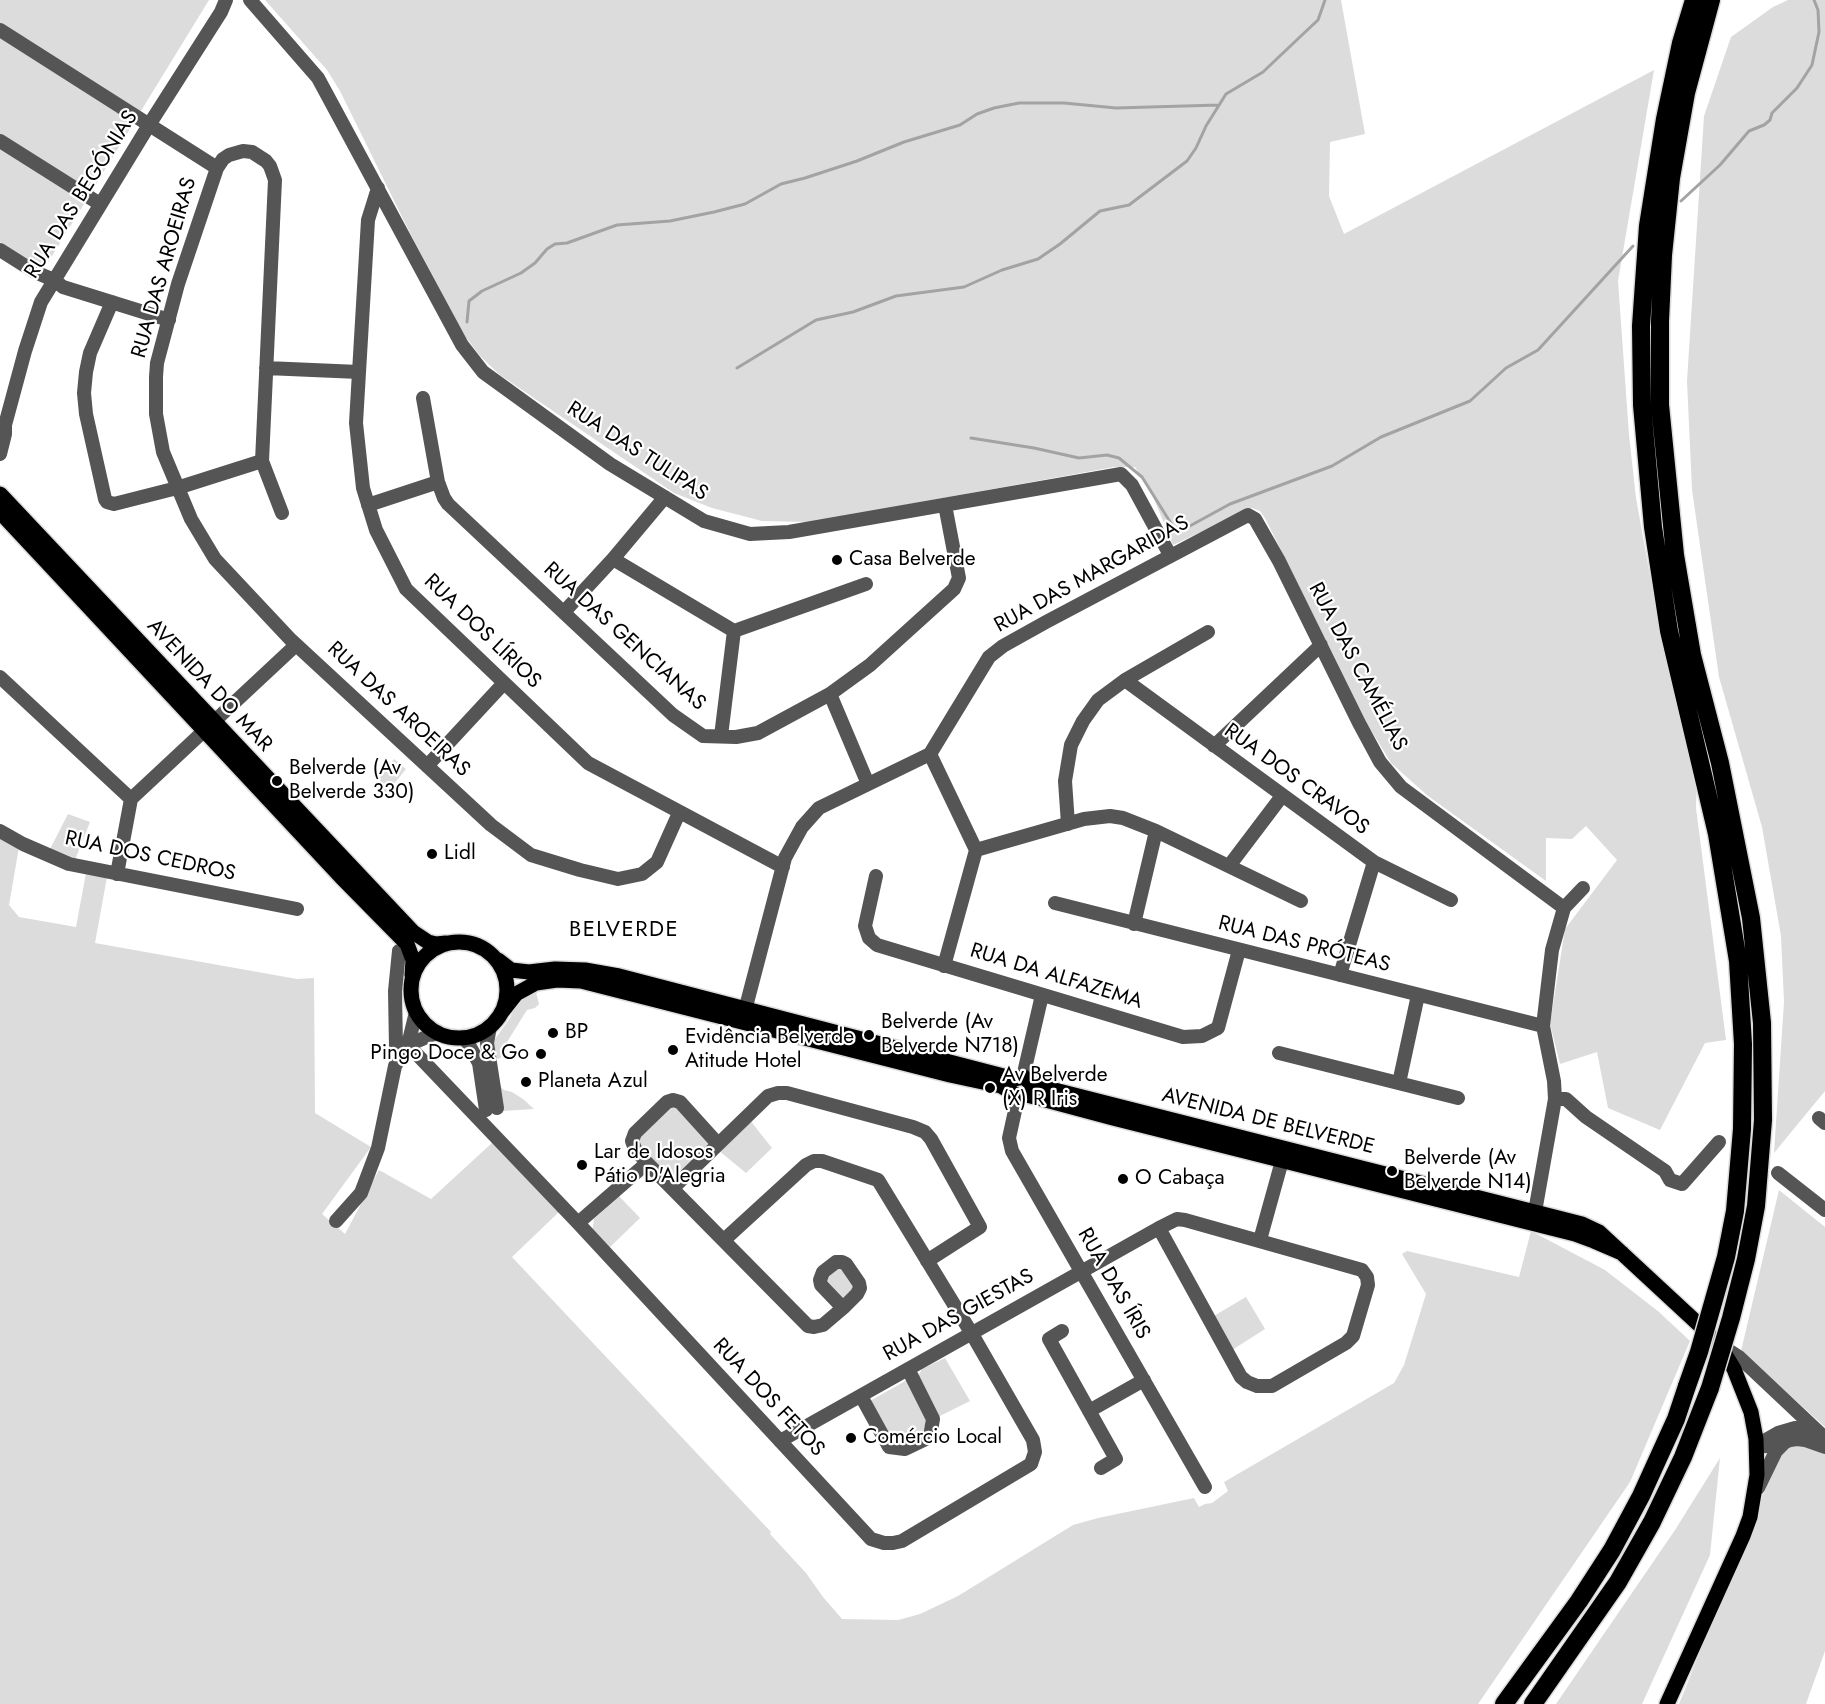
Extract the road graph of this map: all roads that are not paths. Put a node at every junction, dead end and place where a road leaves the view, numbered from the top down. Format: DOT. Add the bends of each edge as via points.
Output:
graph roads {
  1 [pos="226,0"];
  2 [pos="250,0"];
  3 [pos="1694,0"];
  4 [pos="1711,0"];
  5 [pos="0,30"];
  6 [pos="149,125"];
  7 [pos="0,141"];
  8 [pos="216,168"];
  9 [pos="378,189"];
  10 [pos="100,204"];
  11 [pos="0,250"];
  12 [pos="54,280"];
  13 [pos="112,302"];
  14 [pos="169,320"];
  15 [pos="266,368"];
  16 [pos="359,372"];
  17 [pos="423,398"];
  18 [pos="3,428"];
  19 [pos="0,454"];
  20 [pos="262,461"];
  21 [pos="438,482"];
  22 [pos="177,488"];
  23 [pos="0,494"];
  24 [pos="665,497"];
  25 [pos="368,505"];
  26 [pos="945,505"];
  27 [pos="0,512"];
  28 [pos="282,513"];
  29 [pos="1248,515"];
  30 [pos="1170,555"];
  31 [pos="614,559"];
  32 [pos="866,584"];
  33 [pos="564,612"];
  34 [pos="734,631"];
  35 [pos="1208,632"];
  36 [pos="296,645"];
  37 [pos="1321,645"];
  38 [pos="0,677"];
  39 [pos="1125,680"];
  40 [pos="504,683"];
  41 [pos="830,694"];
  42 [pos="210,727"];
  43 [pos="721,736"];
  44 [pos="1214,746"];
  45 [pos="930,754"];
  46 [pos="427,765"];
  47 [pos="868,784"];
  48 [pos="1282,796"];
  49 [pos="131,799"];
  50 [pos="679,813"];
  51 [pos="1068,824"];
  52 [pos="0,831"];
  53 [pos="1156,831"];
  54 [pos="976,850"];
  55 [pos="1374,862"];
  56 [pos="1229,866"];
  57 [pos="783,867"];
  58 [pos="117,874"];
  59 [pos="876,876"];
  60 [pos="1583,888"];
  61 [pos="1451,900"];
  62 [pos="1301,901"];
  63 [pos="1055,903"];
  64 [pos="297,909"];
  65 [pos="1564,909"];
  66 [pos="1134,924"];
  67 [pos="446,943"];
  68 [pos="1239,950"];
  69 [pos="399,951"];
  70 [pos="498,960"];
  71 [pos="944,966"];
  72 [pos="412,975"];
  73 [pos="1340,975"];
  74 [pos="1042,995"];
  75 [pos="1418,995"];
  76 [pos="416,1012"];
  77 [pos="501,1013"];
  78 [pos="744,1015"];
  79 [pos="1543,1026"];
  80 [pos="490,1027"];
  81 [pos="436,1033"];
  82 [pos="465,1038"];
  83 [pos="408,1045"];
  84 [pos="1279,1053"];
  85 [pos="400,1057"];
  86 [pos="1399,1083"];
  87 [pos="1021,1087"];
  88 [pos="1458,1098"];
  89 [pos="1555,1098"];
  90 [pos="1719,1142"];
  91 [pos="718,1144"];
  92 [pos="1284,1154"];
  93 [pos="647,1163"];
  94 [pos="1778,1173"];
  95 [pos="673,1188"];
  96 [pos="1825,1210"];
  97 [pos="1534,1218"];
  98 [pos="336,1221"];
  99 [pos="578,1224"];
  100 [pos="1159,1228"];
  101 [pos="724,1240"];
  102 [pos="1260,1240"];
  103 [pos="927,1261"];
  104 [pos="1081,1272"];
  105 [pos="843,1308"];
  106 [pos="1062,1331"];
  107 [pos="972,1334"];
  108 [pos="1719,1344"];
  109 [pos="908,1369"];
  110 [pos="1144,1380"];
  111 [pos="861,1396"];
  112 [pos="1089,1411"];
  113 [pos="1824,1440"];
  114 [pos="780,1441"];
  115 [pos="1784,1443"];
  116 [pos="1756,1445"];
  117 [pos="1101,1468"];
  118 [pos="1205,1487"];
  119 [pos="1754,1495"];
  120 [pos="1504,1704"];
  121 [pos="1533,1704"];
  122 [pos="1667,1704"];
  1 -- 6 [label="street, RUA DAS BEGÓNIAS"];
  2 -- 9 [label="street, RUA DAS TULIPAS" via="318,78"];
  3 -- 120 [label="highway, bridge" via="1665,119 1648,226 1641,326 1642,405 1653,527 1669,630 1717,834 1738,961 1743,1044 1742,1129 1735,1211 1726,1257 1688,1386 1641,1496 1579,1601"];
  4 -- 121 [label="highway, bridge" via="1686,93 1671,178 1660,310 1660,405 1675,555 1692,655 1720,764 1751,918 1762,1023 1763,1120 1756,1206 1731,1318 1683,1457 1618,1582"];
  5 -- 6 [label="street"];
  6 -- 8 [label="street"];
  6 -- 10 [label="street, RUA DAS BEGÓNIAS"];
  7 -- 10 [label="street"];
  8 -- 14 [label="street, RUA DAS AROEIRAS"];
  8 -- 15 [label="street, RUA DAS AROEIRAS" via="230,155 252,152 266,161 275,180"];
  9 -- 16 [label="street, RUA DOS LÍRIOS" via="368,220"];
  9 -- 24 [label="street, RUA DAS TULIPAS" via="462,345 483,372 610,464"];
  10 -- 12 [label="street, RUA DAS BEGÓNIAS"];
  11 -- 12 [label="street"];
  12 -- 13 [label="street" via="63,287"];
  12 -- 18 [label="street, RUA DAS BEGÓNIAS" via="41,302"];
  13 -- 14 [label="street"];
  13 -- 22 [label="street" via="90,353 84,393 105,499 114,504"];
  14 -- 22 [label="street, RUA DAS AROEIRAS" via="157,363 156,414 163,452"];
  15 -- 16 [label="street"];
  15 -- 20 [label="street, RUA DAS AROEIRAS"];
  16 -- 25 [label="street, RUA DOS LÍRIOS" via="356,423"];
  17 -- 21 [label="street, RUA DAS GENCIANAS"];
  18 -- 19 [label="street, RUA DAS BEGÓNIAS" via="6,434"];
  20 -- 22 [label="street"];
  20 -- 28 [label="street, RUA DAS AROEIRAS"];
  21 -- 25 [label="street"];
  21 -- 33 [label="street, RUA DAS GENCIANAS" via="448,504"];
  22 -- 36 [label="street, RUA DAS AROEIRAS" via="215,559"];
  23 -- 42 [label="main road, AVENIDA DO MAR"];
  24 -- 26 [label="street, RUA DAS TULIPAS" via="704,521 750,534 789,532"];
  24 -- 31 [label="street"];
  25 -- 40 [label="street, RUA DOS LÍRIOS" via="406,590"];
  26 -- 30 [label="street, RUA DAS TULIPAS" via="1121,474 1132,485"];
  26 -- 41 [label="street, RUA DAS GENCIANAS" via="959,578 954,590 870,665"];
  27 -- 42 [label="main road, AVENIDA DO MAR"];
  29 -- 30 [label="street, RUA DAS MARGARIDAS"];
  29 -- 37 [label="street, RUA DAS CAMÉLIAS" via="1255,519 1279,561"];
  30 -- 45 [label="street, RUA DAS MARGARIDAS" via="989,657"];
  31 -- 33 [label="street"];
  31 -- 34 [label="street"];
  32 -- 34 [label="street"];
  33 -- 43 [label="street, RUA DAS GENCIANAS" via="673,715 703,735"];
  34 -- 43 [label="street"];
  35 -- 39 [label="street"];
  36 -- 42 [label="street"];
  36 -- 46 [label="street, RUA DAS AROEIRAS"];
  37 -- 44 [label="street"];
  37 -- 65 [label="street, RUA DAS CAMÉLIAS" via="1380,762 1401,787"];
  38 -- 49 [label="street"];
  39 -- 44 [label="street, RUA DOS CRAVOS"];
  39 -- 51 [label="street" via="1098,700 1071,745 1065,780"];
  40 -- 46 [label="street"];
  40 -- 50 [label="street, RUA DOS LÍRIOS" via="588,763"];
  41 -- 43 [label="street, RUA DAS GENCIANAS" via="758,733"];
  41 -- 47 [label="street"];
  42 -- 49 [label="street"];
  42 -- 67 [label="main road, AVENIDA DO MAR" via="413,932 428,942"];
  42 -- 72 [label="main road, AVENIDA DO MAR" via="341,877 407,944 413,960"];
  44 -- 48 [label="street, RUA DOS CRAVOS"];
  45 -- 47 [label="street"];
  45 -- 54 [label="street"];
  46 -- 50 [label="street, RUA DAS AROEIRAS" via="531,855 618,879 642,874 657,862"];
  47 -- 57 [label="street" via="819,808 802,827"];
  48 -- 55 [label="street, RUA DOS CRAVOS"];
  48 -- 56 [label="street"];
  49 -- 58 [label="street"];
  50 -- 57 [label="street, RUA DOS LÍRIOS"];
  51 -- 53 [label="street" via="1110,816"];
  51 -- 54 [label="street"];
  52 -- 58 [label="street, RUA DOS CEDROS" via="69,864"];
  53 -- 56 [label="street"];
  53 -- 66 [label="street"];
  54 -- 71 [label="street"];
  55 -- 61 [label="street, RUA DOS CRAVOS"];
  55 -- 73 [label="street"];
  56 -- 62 [label="street"];
  57 -- 78 [label="street"];
  58 -- 64 [label="street, RUA DOS CEDROS"];
  59 -- 71 [label="street, RUA DA ALFAZEMA" via="865,920 869,938 877,945"];
  60 -- 65 [label="street"];
  63 -- 66 [label="street, RUA DAS PRÓTEAS"];
  65 -- 79 [label="street" via="1552,950"];
  66 -- 68 [label="street, RUA DAS PRÓTEAS"];
  67 -- 70 [label="main road" via="465,941"];
  67 -- 72 [label="main road" via="425,955"];
  68 -- 73 [label="street, RUA DAS PRÓTEAS"];
  68 -- 74 [label="street, RUA DA ALFAZEMA" via="1218,1028 1202,1036 1183,1037"];
  69 -- 85 [label="street" via="396,1048"];
  70 -- 77 [label="main road" via="507,986"];
  70 -- 78 [label="main road, AVENIDA DE BELVERDE" via="511,970 575,970 619,976"];
  71 -- 74 [label="street, RUA DA ALFAZEMA"];
  72 -- 76 [label="main road" via="411,1000"];
  73 -- 75 [label="street, RUA DAS PRÓTEAS"];
  74 -- 87 [label="street, RUA DAS ÍRIS"];
  75 -- 79 [label="street, RUA DAS PRÓTEAS"];
  75 -- 86 [label="street"];
  76 -- 81 [label="main road"];
  76 -- 83 [label="street"];
  77 -- 78 [label="main road, AVENIDA DE BELVERDE" via="516,994 536,983 557,980 581,981"];
  77 -- 80 [label="main road"];
  78 -- 87 [label="main road, AVENIDA DE BELVERDE" via="950,1075"];
  79 -- 89 [label="street"];
  80 -- 82 [label="main road"];
  80 -- 82 [label="street" via="486,1043 492,1109 478,1063"];
  81 -- 82 [label="main road"];
  81 -- 83 [label="street"];
  83 -- 85 [label="street"];
  83 -- 99 [label="street, RUA DOS FETOS"];
  84 -- 86 [label="street"];
  85 -- 98 [label="street" via="378,1149 361,1193"];
  86 -- 88 [label="street"];
  87 -- 92 [label="main road, AVENIDA DE BELVERDE"];
  87 -- 104 [label="street, RUA DAS ÍRIS" via="1010,1127 1010,1144"];
  89 -- 90 [label="street" via="1566,1100 1665,1171 1670,1180 1682,1184"];
  89 -- 97 [label="street"];
  91 -- 93 [label="street" via="680,1102 670,1101 633,1137 633,1146"];
  91 -- 95 [label="street"];
  91 -- 103 [label="street" via="768,1096 778,1093 925,1132 980,1227"];
  92 -- 97 [label="main road, AVENIDA DE BELVERDE" via="1460,1193"];
  92 -- 102 [label="street"];
  93 -- 95 [label="street"];
  93 -- 99 [label="street"];
  94 -- 96 [label="street"];
  95 -- 101 [label="street"];
  97 -- 108 [label="main road, AVENIDA DE BELVERDE" via="1592,1228"];
  99 -- 114 [label="street, RUA DOS FETOS"];
  100 -- 102 [label="street, RUA DAS GIESTAS" via="1174,1220 1185,1220"];
  100 -- 102 [label="street, RUA DAS GIESTAS" via="1241,1377 1254,1385 1269,1387 1351,1339 1368,1281 1359,1268"];
  100 -- 104 [label="street, RUA DAS GIESTAS"];
  101 -- 103 [label="street, RUA DOS FETOS" via="806,1165 822,1161 878,1180"];
  101 -- 105 [label="street" via="808,1326 823,1325"];
  103 -- 107 [label="street, RUA DOS FETOS"];
  104 -- 107 [label="street, RUA DAS GIESTAS"];
  104 -- 110 [label="street, RUA DAS ÍRIS"];
  106 -- 112 [label="street" via="1049,1339"];
  107 -- 109 [label="street, RUA DAS GIESTAS"];
  107 -- 114 [label="street, RUA DOS FETOS" via="1033,1440 1034,1456 1027,1467 902,1541 880,1542 867,1536"];
  108 -- 113 [label="street" via="1739,1357"];
  108 -- 116 [label="main road, AVENIDA DE BELVERDE" via="1742,1386"];
  109 -- 111 [label="street, RUA DAS GIESTAS"];
  109 -- 111 [label="street" via="933,1419 930,1437 904,1449 888,1446"];
  110 -- 112 [label="street"];
  110 -- 118 [label="street, RUA DAS ÍRIS"];
  111 -- 114 [label="street, RUA DAS GIESTAS"];
  112 -- 117 [label="street" via="1116,1459"];
  113 -- 115 [label="street" via="1797,1439"];
  113 -- 116 [label="street" via="1806,1428 1795,1428"];
  115 -- 116 [label="street" via="1773,1447"];
  115 -- 119 [label="street"];
  116 -- 119 [label="main road, AVENIDA DE BELVERDE"];
  119 -- 122 [label="main road, AVENIDA DE BELVERDE" via="1743,1536"];
}
